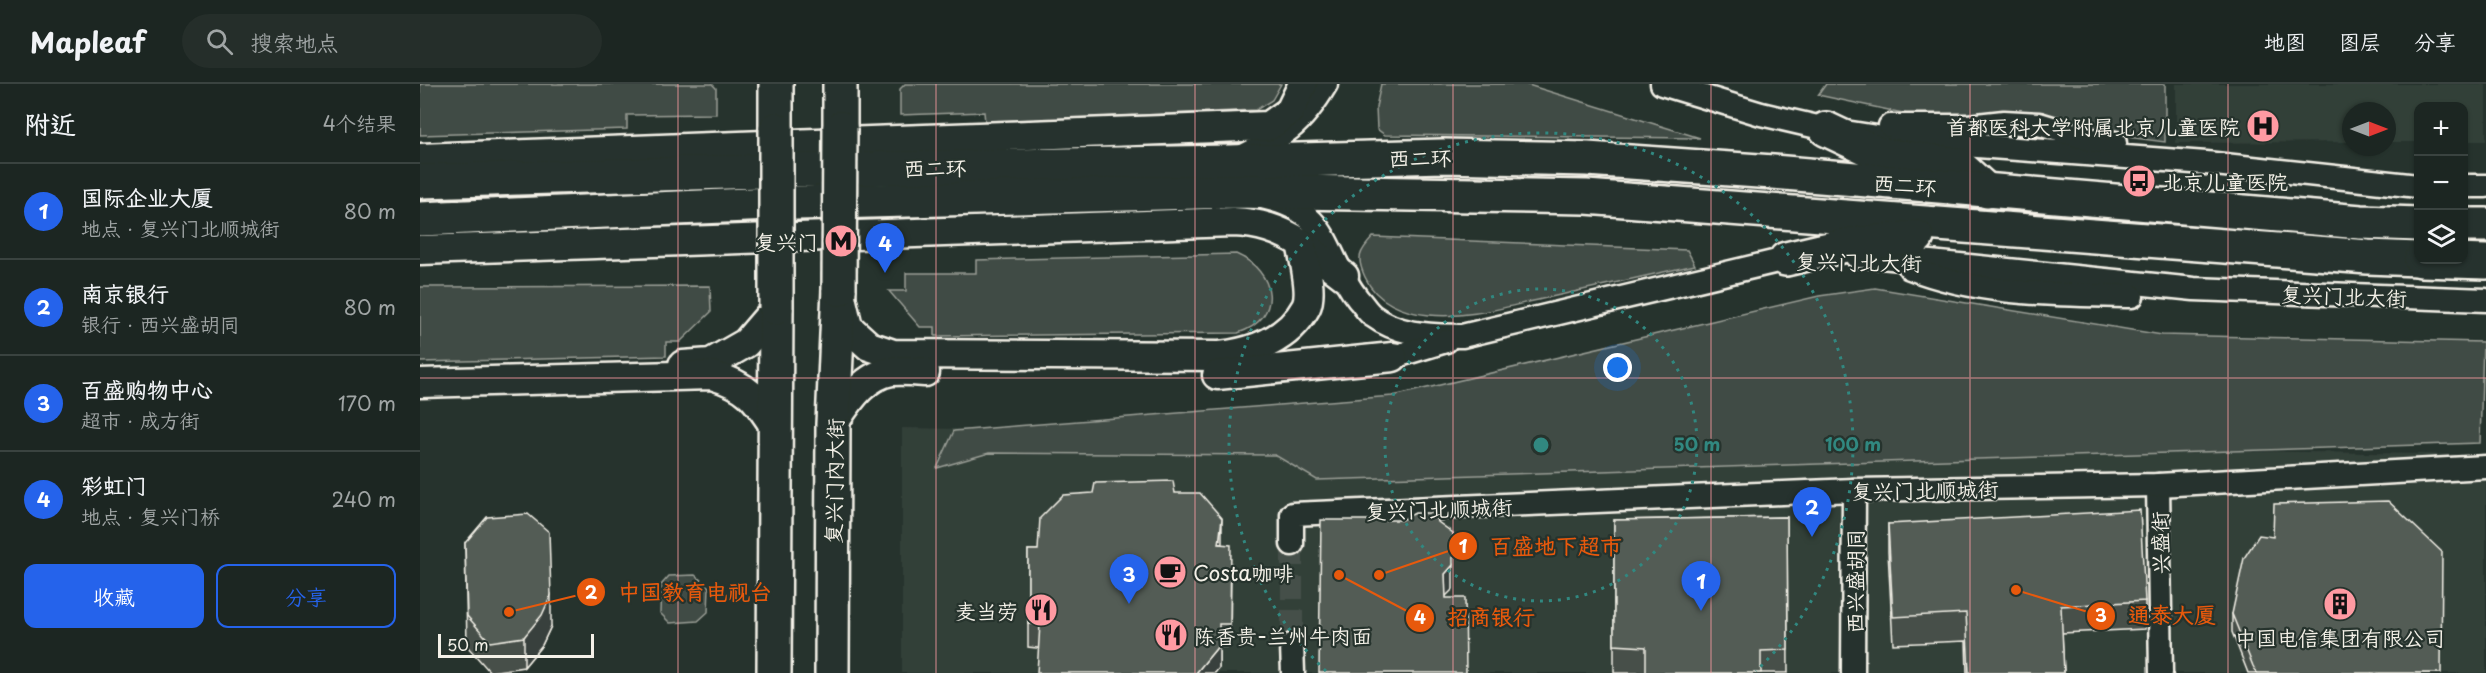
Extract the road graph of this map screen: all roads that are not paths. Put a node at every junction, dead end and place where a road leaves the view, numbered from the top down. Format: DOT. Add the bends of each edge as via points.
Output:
graph roads {
  1 [pos="840,84"];
  2 [pos="1662,84"];
  3 [pos="774,88"];
  4 [pos="1316,88"];
  5 [pos="1826,129"];
  6 [pos="420,158"];
  7 [pos="420,173"];
  8 [pos="1231,177"];
  9 [pos="474,178"];
  10 [pos="420,181"];
  11 [pos="2414,186"];
  12 [pos="2468,186"];
  13 [pos="2486,186"];
  14 [pos="1987,191"];
  15 [pos="420,219"];
  16 [pos="2414,224"];
  17 [pos="2468,225"];
  18 [pos="2486,225"];
  19 [pos="1994,228"];
  20 [pos="1302,243"];
  21 [pos="420,250"];
  22 [pos="1786,259"];
  23 [pos="2414,259"];
  24 [pos="2468,261"];
  25 [pos="2486,262"];
  26 [pos="1344,276"];
  27 [pos="839,289"];
  28 [pos="2486,300"];
  29 [pos="776,308"];
  30 [pos="1462,336"];
  31 [pos="1393,357"];
  32 [pos="420,374"];
  33 [pos="420,383"];
  34 [pos="833,424"];
  35 [pos="776,429"];
  36 [pos="2486,467"];
  37 [pos="2158,485"];
  38 [pos="1854,490"];
  39 [pos="1292,544"];
  40 [pos="1293,645"];
  41 [pos="774,673"];
  42 [pos="832,673"];
  43 [pos="1293,673"];
  44 [pos="1853,673"];
  45 [pos="2162,673"];
  1 -- 27 [label="highway, 复兴门内大街, bridge"];
  2 -- 5 [label="street"];
  3 -- 29 [label="highway, bridge"];
  4 -- 6 [label="main road" via="1269,126"];
  4 -- 8 [label="street" via="1305,116"];
  5 -- 11 [label="street" via="2039,124 2091,140 2171,148 2206,163"];
  5 -- 14 [label="highway" via="1879,154 1957,165"];
  7 -- 9 [label="main road"];
  8 -- 9 [label="highway, 西二环" via="793,170"];
  8 -- 14 [label="highway, 西二环" via="1443,156 1587,159"];
  8 -- 15 [label="highway, 西二环" via="797,203"];
  8 -- 19 [label="highway, 西二环" via="1586,196"];
  8 -- 26 [label="street, 复兴门北大街" via="1310,217 1323,232"];
  9 -- 10 [label="highway, 西二环"];
  12 -- 13 [label="street"];
  14 -- 16 [label="highway, 西二环"];
  17 -- 18 [label="highway"];
  19 -- 22 [label="highway" via="1846,244"];
  19 -- 23 [label="highway, 西二环"];
  20 -- 21 [label="main road" via="1259,224 1233,222"];
  20 -- 26 [label="main road"];
  20 -- 27 [label="main road" via="1307,306 1287,330 1268,343 1246,353 1220,356 892,354 869,346 849,327"];
  22 -- 28 [label="street, 复兴门北大街" via="1881,257 1935,278 2021,293 2269,293"];
  22 -- 30 [label="street, 复兴门北大街"];
  24 -- 25 [label="highway, 西二环"];
  26 -- 30 [label="street, 复兴门北大街" via="1372,316 1391,326 1416,334"];
  27 -- 34 [label="highway, 复兴门内大街"];
  29 -- 32 [label="main road" via="746,343 711,363"];
  29 -- 35 [label="highway"];
  30 -- 31 [label="street"];
  31 -- 34 [label="main road" via="1220,375 892,371 874,377 854,393"];
  33 -- 35 [label="main road" via="712,375 735,382 756,398"];
  34 -- 42 [label="highway, 复兴门内大街"];
  35 -- 41 [label="highway"];
  36 -- 37 [label="street, 复兴门北顺城街"];
  37 -- 38 [label="street, 复兴门北顺城街"];
  37 -- 45 [label="street, 兴盛街"];
  38 -- 39 [label="street, 复兴门北顺城街" via="1292,514"];
  38 -- 44 [label="street, 西兴盛胡同"];
  40 -- 43 [label="street"];
}
